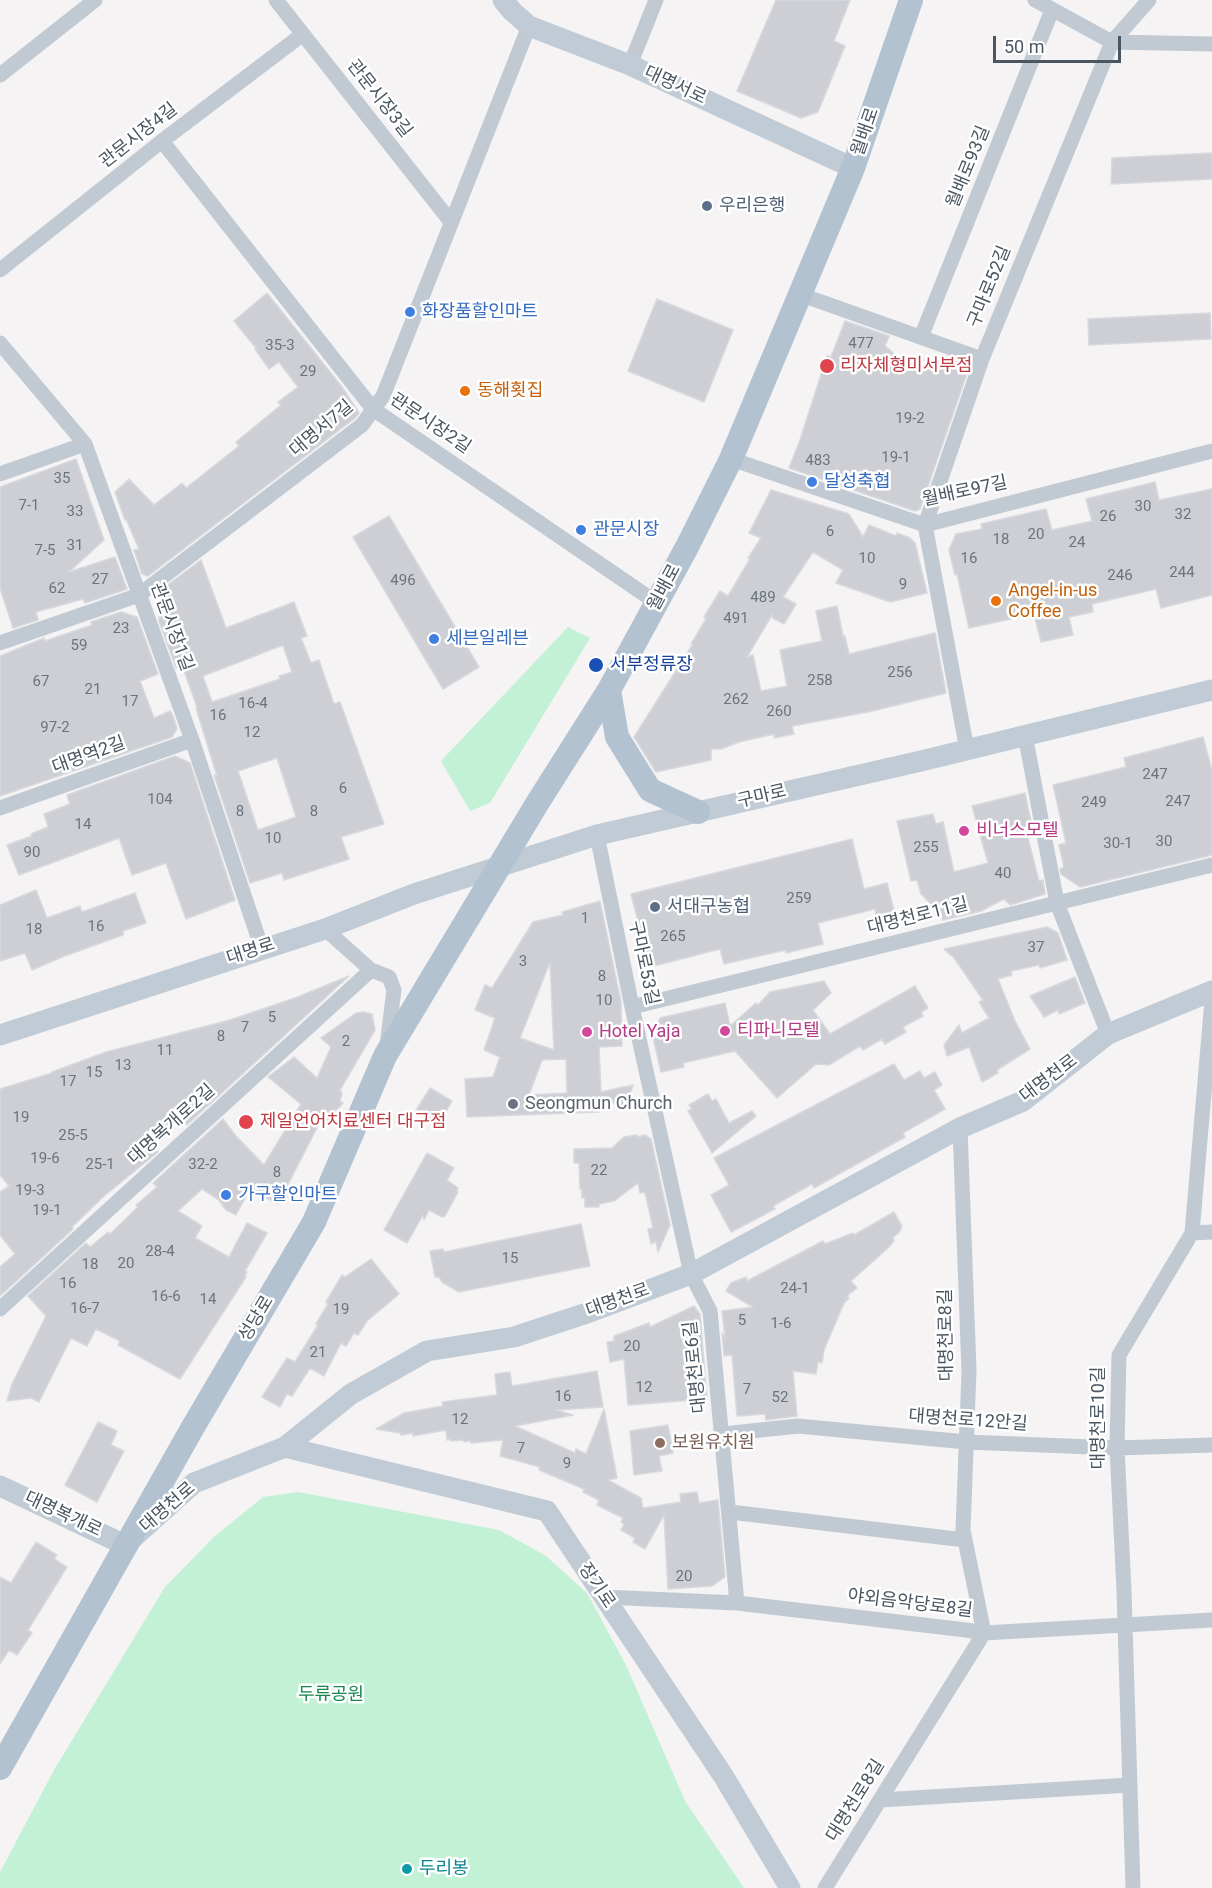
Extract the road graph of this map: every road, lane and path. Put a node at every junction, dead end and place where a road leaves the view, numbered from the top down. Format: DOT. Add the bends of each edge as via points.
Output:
graph roads {
  1 [pos="95,0"];
  2 [pos="276,0"];
  3 [pos="503,0"];
  4 [pos="656,0"];
  5 [pos="911,0"];
  6 [pos="1035,0"];
  7 [pos="1149,0"];
  8 [pos="1052,10"];
  9 [pos="529,26"];
  10 [pos="303,34"];
  11 [pos="1112,42"];
  12 [pos="1212,44"];
  13 [pos="630,65"];
  14 [pos="0,75"];
  15 [pos="162,141"];
  16 [pos="853,168"];
  17 [pos="451,222"];
  18 [pos="0,270"];
  19 [pos="799,294"];
  20 [pos="921,337"];
  21 [pos="0,343"];
  22 [pos="982,359"];
  23 [pos="373,409"];
  24 [pos="85,444"];
  25 [pos="1212,451"];
  26 [pos="731,459"];
  27 [pos="0,474"];
  28 [pos="925,525"];
  29 [pos="139,595"];
  30 [pos="657,603"];
  31 [pos="0,643"];
  32 [pos="609,690"];
  33 [pos="1212,690"];
  34 [pos="1025,735"];
  35 [pos="192,740"];
  36 [pos="967,750"];
  37 [pos="0,808"];
  38 [pos="698,812"];
  39 [pos="597,835"];
  40 [pos="1212,865"];
  41 [pos="501,866"];
  42 [pos="1057,903"];
  43 [pos="325,929"];
  44 [pos="262,949"];
  45 [pos="371,970"];
  46 [pos="1212,991"];
  47 [pos="1212,999"];
  48 [pos="632,1007"];
  49 [pos="1108,1034"];
  50 [pos="0,1035"];
  51 [pos="385,1056"];
  52 [pos="960,1128"];
  53 [pos="1212,1232"];
  54 [pos="1192,1233"];
  55 [pos="691,1274"];
  56 [pos="0,1309"];
  57 [pos="723,1434"];
  58 [pos="966,1442"];
  59 [pos="1212,1445"];
  60 [pos="285,1447"];
  61 [pos="1117,1448"];
  62 [pos="0,1486"];
  63 [pos="730,1512"];
  64 [pos="965,1540"];
  65 [pos="126,1545"];
  66 [pos="604,1597"];
  67 [pos="736,1603"];
  68 [pos="1212,1620"];
  69 [pos="1125,1624"];
  70 [pos="984,1634"];
  71 [pos="0,1768"];
  72 [pos="1130,1785"];
  73 [pos="880,1800"];
  74 [pos="790,1888"];
  75 [pos="825,1888"];
  76 [pos="1133,1888"];
  1 -- 14 [label="street"];
  2 -- 10 [label="street, 관문시장3길"];
  3 -- 9 [label="main road, 대명서로"];
  4 -- 13 [label="street"];
  5 -- 16 [label="main road, 월배로"];
  6 -- 8 [label="street"];
  7 -- 11 [label="street, 구마로52길"];
  8 -- 11 [label="street"];
  8 -- 20 [label="street, 월배로93길"];
  9 -- 13 [label="main road, 대명서로"];
  9 -- 17 [label="street, 대명서7길"];
  10 -- 15 [label="street, 관문시장4길"];
  10 -- 17 [label="street, 관문시장3길"];
  11 -- 12 [label="street"];
  11 -- 22 [label="street, 구마로52길"];
  13 -- 16 [label="main road, 대명서로"];
  15 -- 18 [label="street, 관문시장4길"];
  15 -- 23 [label="street, 관문시장2길"];
  16 -- 19 [label="main road, 월배로"];
  17 -- 23 [label="street, 대명서7길" via="383,396"];
  19 -- 20 [label="street"];
  19 -- 26 [label="main road, 월배로"];
  20 -- 22 [label="street"];
  21 -- 24 [label="street, 관문시장1길"];
  22 -- 28 [label="street, 구마로52길"];
  23 -- 29 [label="street, 대명서7길" via="362,425"];
  23 -- 30 [label="street, 관문시장2길"];
  24 -- 27 [label="street"];
  24 -- 29 [label="street, 관문시장1길"];
  25 -- 28 [label="street, 월배로97길"];
  26 -- 28 [label="street, 월배로97길"];
  26 -- 30 [label="main road, 월배로"];
  28 -- 36 [label="street, 구마로52길"];
  29 -- 31 [label="street, 대명서7길"];
  29 -- 35 [label="street, 관문시장1길"];
  30 -- 32 [label="main road, 월배로"];
  32 -- 38 [label="main road" via="617,737 650,790"];
  32 -- 41 [label="main road, 월배로"];
  33 -- 34 [label="main road, 구마로"];
  34 -- 36 [label="main road, 구마로"];
  34 -- 42 [label="street"];
  35 -- 37 [label="street, 대명역2길"];
  35 -- 44 [label="street, 관문시장1길"];
  36 -- 38 [label="main road, 구마로"];
  38 -- 39 [label="main road, 구마로"];
  39 -- 41 [label="main road, 구마로"];
  39 -- 48 [label="street, 구마로53길"];
  40 -- 42 [label="street, 대명천로11길"];
  41 -- 43 [label="main road, 대명로"];
  41 -- 51 [label="main road, 성당로"];
  42 -- 48 [label="street, 대명천로11길"];
  42 -- 49 [label="street"];
  43 -- 44 [label="main road, 대명로"];
  43 -- 45 [label="street"];
  44 -- 50 [label="main road, 대명로"];
  45 -- 51 [label="street" via="389,977 394,990"];
  45 -- 56 [label="street, 대명복개로2길"];
  46 -- 49 [label="main road, 대명천로"];
  47 -- 54 [label="street, 대명천로10길"];
  48 -- 55 [label="street, 구마로53길"];
  49 -- 52 [label="main road, 대명천로" via="1023,1101"];
  51 -- 65 [label="main road, 성당로" via="314,1222"];
  52 -- 55 [label="main road, 대명천로"];
  52 -- 58 [label="street, 대명천로8길" via="969,1371"];
  53 -- 54 [label="street"];
  54 -- 61 [label="street, 대명천로10길" via="1119,1355"];
  55 -- 57 [label="street, 대명천로6길" via="710,1311"];
  55 -- 60 [label="main road, 대명천로" via="514,1337 427,1351 351,1394"];
  57 -- 58 [label="street, 대명천로12안길" via="798,1426"];
  57 -- 63 [label="street, 대명천로6길"];
  58 -- 61 [label="street, 대명천로12안길"];
  58 -- 64 [label="street, 대명천로8길"];
  59 -- 61 [label="street, 대명천로12안길"];
  60 -- 65 [label="main road, 대명천로" via="194,1483"];
  60 -- 66 [label="main road, 장기로" via="547,1511"];
  61 -- 69 [label="street, 대명천로10길"];
  62 -- 65 [label="main road, 대명복개로"];
  63 -- 64 [label="street"];
  63 -- 67 [label="street, 대명천로6길"];
  64 -- 70 [label="street, 대명천로8길"];
  65 -- 71 [label="main road, 성당로"];
  66 -- 67 [label="street, 야외음악당로8길"];
  66 -- 74 [label="main road, 장기로" via="724,1777"];
  67 -- 70 [label="street, 야외음악당로8길"];
  68 -- 69 [label="street, 야외음악당로8길"];
  69 -- 70 [label="street, 야외음악당로8길"];
  69 -- 72 [label="street, 대명천로10길"];
  70 -- 73 [label="street, 대명천로8길"];
  72 -- 73 [label="street"];
  72 -- 76 [label="street, 대명천로10길"];
  73 -- 75 [label="street, 대명천로8길"];
}
